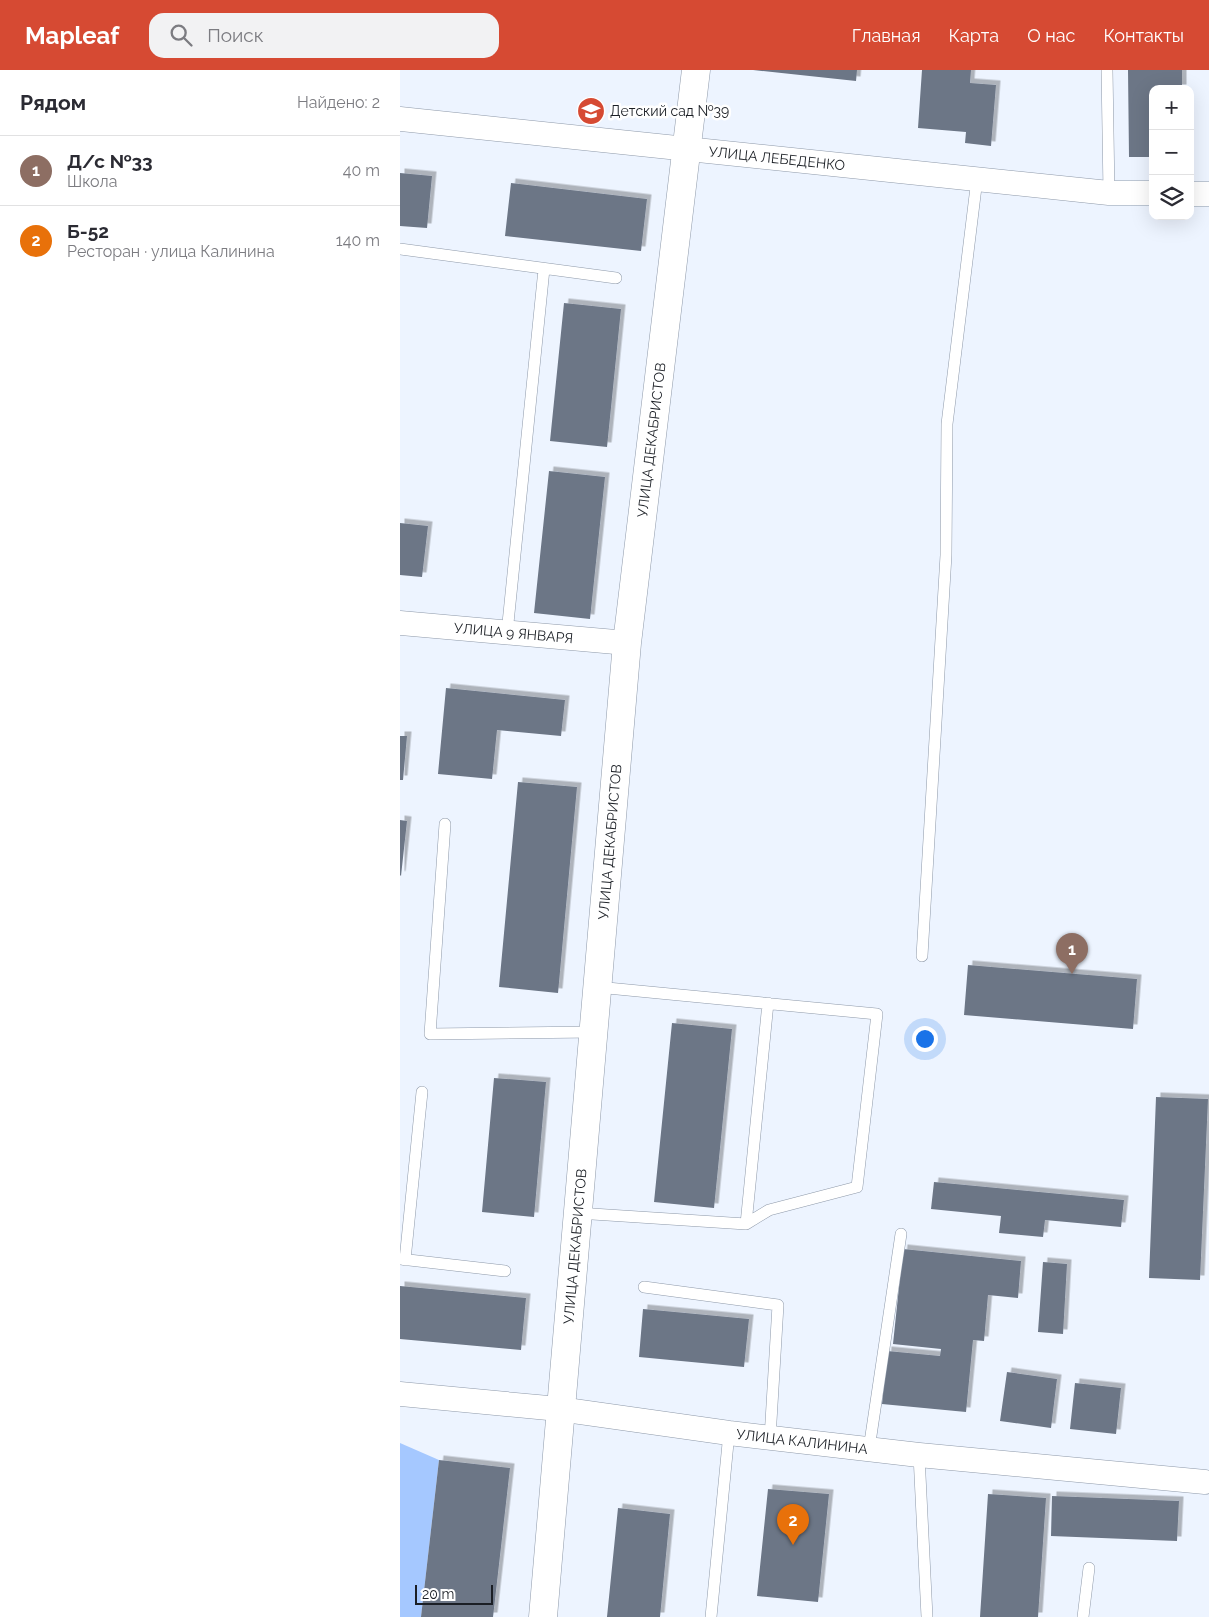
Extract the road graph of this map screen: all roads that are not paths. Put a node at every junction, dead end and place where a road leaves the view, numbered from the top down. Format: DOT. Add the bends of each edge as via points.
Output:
graph roads {
  1 [pos="696,70"];
  2 [pos="1107,70"];
  3 [pos="400,119"];
  4 [pos="686,149"];
  5 [pos="977,179"];
  6 [pos="1109,193"];
  7 [pos="1149,193"];
  8 [pos="1194,194"];
  9 [pos="1209,194"];
  10 [pos="400,249"];
  11 [pos="544,269"];
  12 [pos="616,278"];
  13 [pos="400,623"];
  14 [pos="507,633"];
  15 [pos="628,643"];
  16 [pos="445,824"];
  17 [pos="922,956"];
  18 [pos="597,987"];
  19 [pos="768,1003"];
  20 [pos="593,1032"];
  21 [pos="422,1092"];
  22 [pos="577,1213"];
  23 [pos="746,1224"];
  24 [pos="901,1234"];
  25 [pos="403,1260"];
  26 [pos="505,1271"];
  27 [pos="644,1287"];
  28 [pos="400,1394"];
  29 [pos="559,1409"];
  30 [pos="729,1433"];
  31 [pos="770,1438"];
  32 [pos="869,1449"];
  33 [pos="919,1455"];
  34 [pos="1205,1482"];
  35 [pos="1090,1568"];
  36 [pos="543,1617"];
  37 [pos="711,1617"];
  38 [pos="927,1617"];
  39 [pos="1083,1617"];
  1 -- 4 [label="main road, УЛИЦА ДЕКАБРИСТОВ"];
  2 -- 6 [label="lane"];
  3 -- 4 [label="street, УЛИЦА ЛЕБЕДЕНКО"];
  4 -- 5 [label="street, УЛИЦА ЛЕБЕДЕНКО"];
  4 -- 15 [label="main road, УЛИЦА ДЕКАБРИСТОВ"];
  5 -- 6 [label="street, УЛИЦА ЛЕБЕДЕНКО"];
  5 -- 17 [label="lane" via="947,424 946,555"];
  6 -- 7 [label="street, УЛИЦА ЛЕБЕДЕНКО"];
  8 -- 9 [label="street"];
  10 -- 11 [label="lane"];
  11 -- 12 [label="lane"];
  11 -- 14 [label="lane"];
  13 -- 14 [label="street, УЛИЦА 9 ЯНВАРЯ"];
  14 -- 15 [label="street, УЛИЦА 9 ЯНВАРЯ"];
  15 -- 18 [label="main road, УЛИЦА ДЕКАБРИСТОВ"];
  16 -- 20 [label="lane" via="430,1034"];
  18 -- 19 [label="lane"];
  18 -- 20 [label="main road, УЛИЦА ДЕКАБРИСТОВ"];
  19 -- 23 [label="lane"];
  19 -- 23 [label="lane" via="877,1014 857,1187 769,1210"];
  20 -- 22 [label="main road, УЛИЦА ДЕКАБРИСТОВ"];
  21 -- 25 [label="lane"];
  22 -- 23 [label="lane"];
  22 -- 29 [label="main road, УЛИЦА ДЕКАБРИСТОВ"];
  24 -- 32 [label="lane"];
  25 -- 26 [label="lane"];
  27 -- 31 [label="lane" via="778,1304"];
  28 -- 29 [label="street, УЛИЦА КАЛИНИНА"];
  29 -- 30 [label="street, УЛИЦА КАЛИНИНА"];
  29 -- 36 [label="main road, УЛИЦА ДЕКАБРИСТОВ"];
  30 -- 31 [label="street, УЛИЦА КАЛИНИНА"];
  30 -- 37 [label="lane"];
  31 -- 32 [label="street, УЛИЦА КАЛИНИНА"];
  32 -- 33 [label="street, УЛИЦА КАЛИНИНА"];
  33 -- 34 [label="street, УЛИЦА КАЛИНИНА"];
  33 -- 38 [label="lane"];
  35 -- 39 [label="lane"];
}
